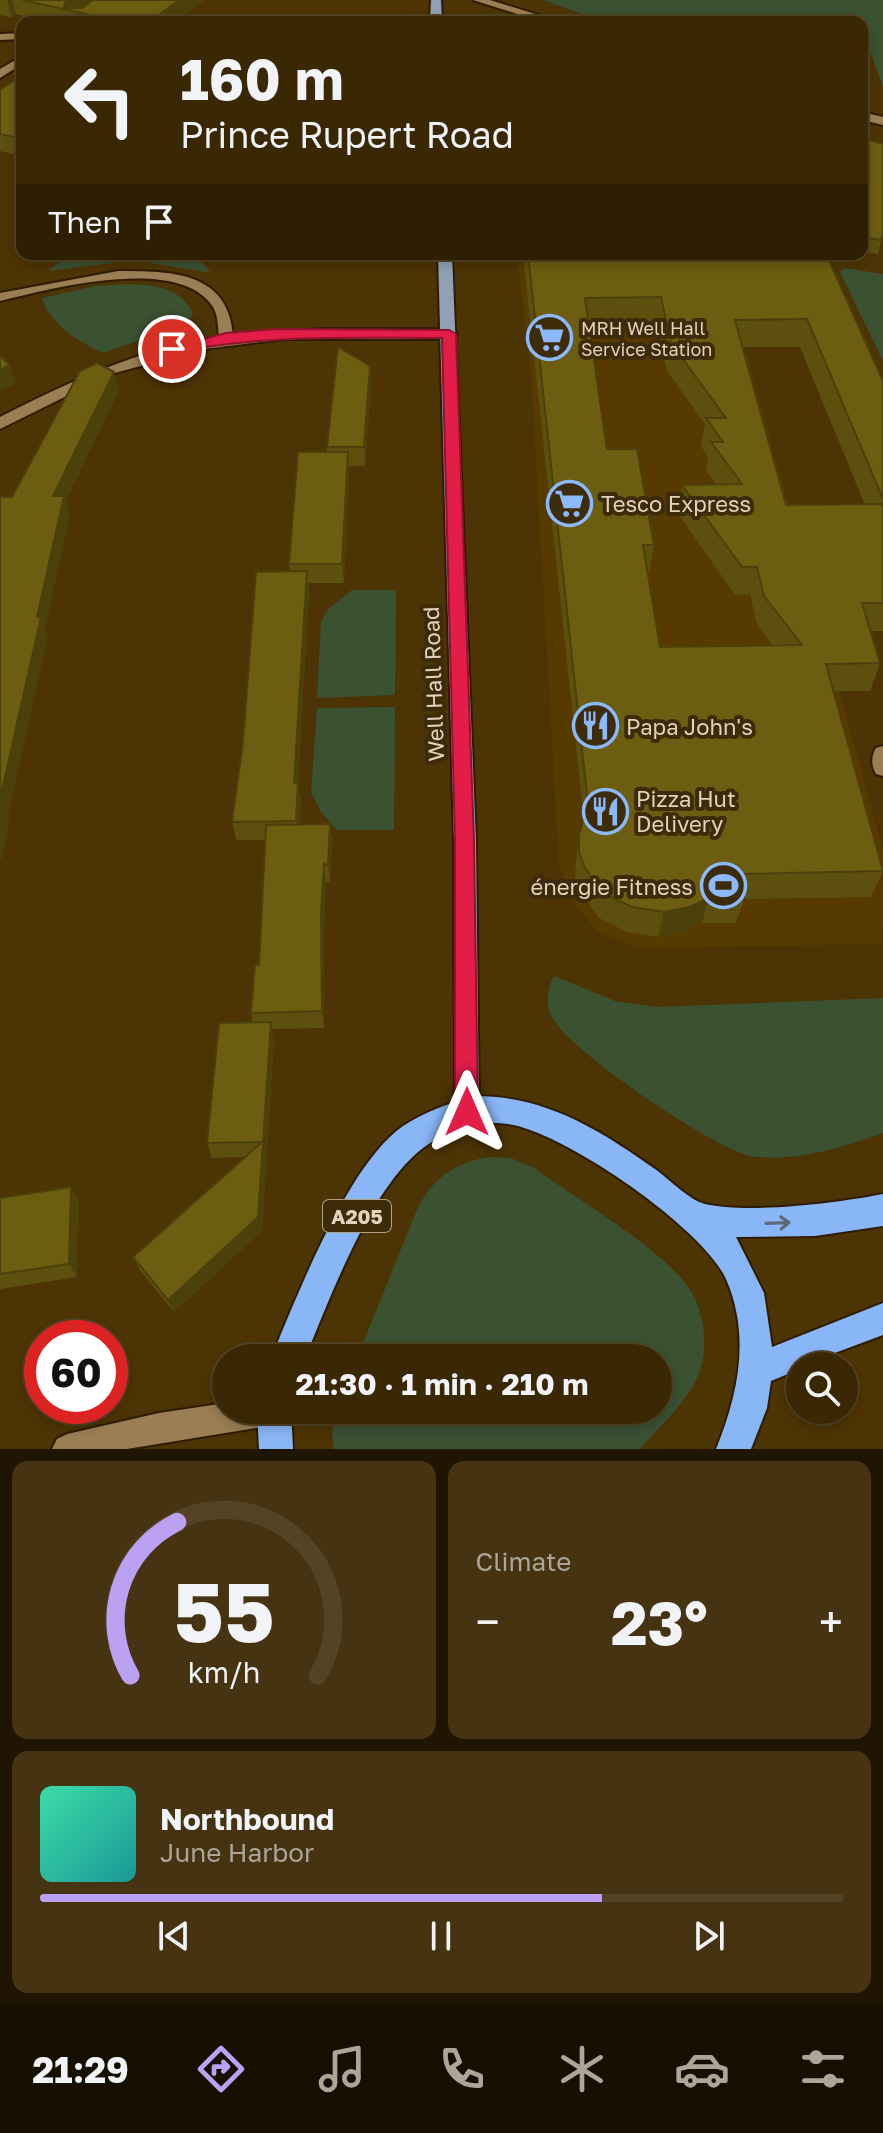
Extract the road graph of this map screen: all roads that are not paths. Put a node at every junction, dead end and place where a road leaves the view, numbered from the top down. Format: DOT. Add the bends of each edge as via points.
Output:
graph roads {
  1 [pos="478,0"];
  2 [pos="534,16"];
  3 [pos="445,260"];
  4 [pos="0,297"];
  5 [pos="449,334"];
  6 [pos="226,337"];
  7 [pos="0,424"];
  8 [pos="883,754"];
  9 [pos="883,768"];
  10 [pos="467,1112"];
  11 [pos="883,1210"];
  12 [pos="700,1219"];
  13 [pos="883,1319"];
  14 [pos="295,1344"];
  15 [pos="754,1371"];
  16 [pos="212,1420"];
  17 [pos="275,1424"];
  18 [pos="67,1449"];
  19 [pos="276,1449"];
  20 [pos="733,1449"];
  1 -- 2 [label="street"];
  3 -- 5 [label="main road, Well Hall Road"];
  4 -- 6 [label="street" via="84,278 130,273 164,277 214,297 223,309"];
  5 -- 6 [label="street"];
  5 -- 10 [label="main road, Well Hall Road" via="465,841"];
  6 -- 7 [label="street" via="117,366"];
  8 -- 9 [label="street"];
  10 -- 12 [label="highway, A205" via="500,1109 538,1116 577,1132"];
  10 -- 14 [label="highway, A205" via="438,1121 410,1139 380,1170"];
  12 -- 11 [label="highway, one-way" via="770,1224 846,1219"];
  12 -- 15 [label="highway, A205" via="740,1272 754,1318"];
  13 -- 15 [label="highway"];
  15 -- 20 [label="highway, A205" via="745,1428"];
  16 -- 18 [label="street"];
  17 -- 19 [label="highway"];
}
